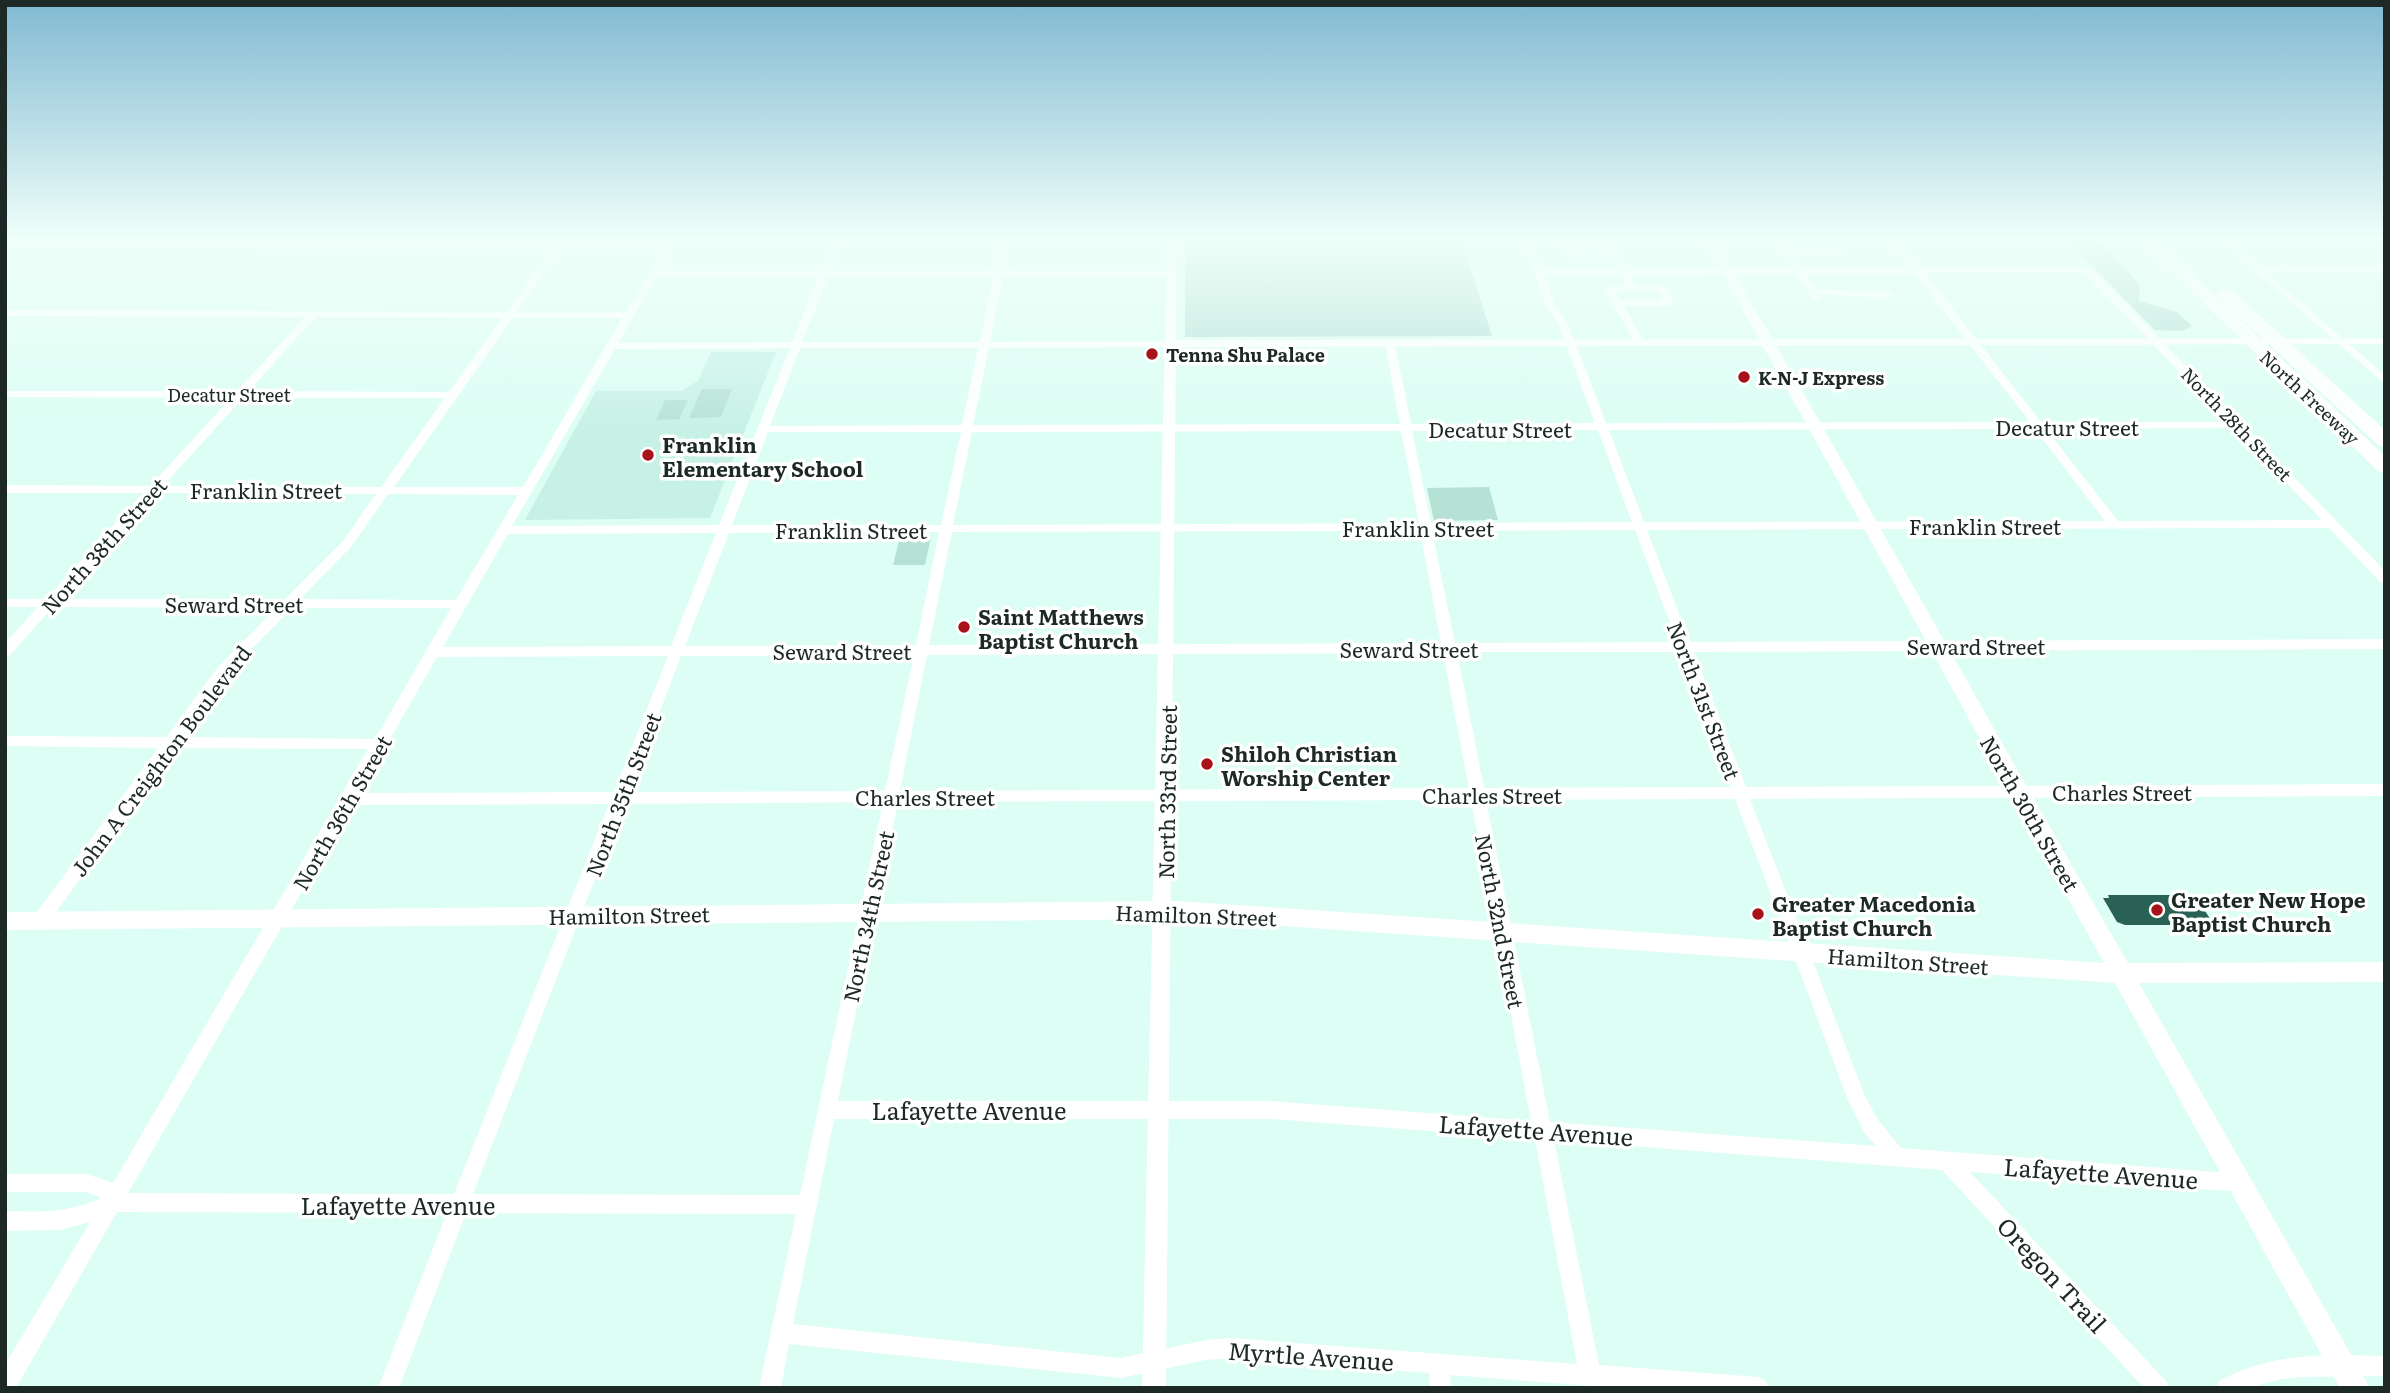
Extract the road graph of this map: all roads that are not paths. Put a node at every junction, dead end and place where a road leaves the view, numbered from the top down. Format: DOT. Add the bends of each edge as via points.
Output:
graph roads {
  1 [pos="518,303"];
  2 [pos="636,303"];
  3 [pos="812,303"];
  4 [pos="993,303"];
  5 [pos="1171,303"];
  6 [pos="1549,303"];
  7 [pos="1617,303"];
  8 [pos="1745,303"];
  9 [pos="1943,303"];
  10 [pos="2120,303"];
  11 [pos="2211,303"];
  12 [pos="2236,303"];
  13 [pos="2296,303"];
  14 [pos="5,313"];
  15 [pos="313,314"];
  16 [pos="510,315"];
  17 [pos="629,315"];
  18 [pos="2157,341"];
  19 [pos="2339,341"];
  20 [pos="2385,341"];
  21 [pos="1973,342"];
  22 [pos="1640,343"];
  23 [pos="1769,343"];
  24 [pos="1171,344"];
  25 [pos="1390,344"];
  26 [pos="1571,344"];
  27 [pos="984,345"];
  28 [pos="611,346"];
  29 [pos="796,346"];
  30 [pos="2385,381"];
  31 [pos="5,394"];
  32 [pos="240,394"];
  33 [pos="453,395"];
  34 [pos="2237,425"];
  35 [pos="1816,426"];
  36 [pos="2038,426"];
  37 [pos="1603,427"];
  38 [pos="1406,428"];
  39 [pos="764,429"];
  40 [pos="966,429"];
  41 [pos="1170,429"];
  42 [pos="2385,440"];
  43 [pos="2384,477"];
  44 [pos="5,489"];
  45 [pos="154,489"];
  46 [pos="386,490"];
  47 [pos="528,491"];
  48 [pos="2332,524"];
  49 [pos="1873,525"];
  50 [pos="2115,525"];
  51 [pos="1640,526"];
  52 [pos="1425,527"];
  53 [pos="945,529"];
  54 [pos="1170,529"];
  55 [pos="505,530"];
  56 [pos="725,530"];
  57 [pos="2385,579"];
  58 [pos="5,603"];
  59 [pos="50,603"];
  60 [pos="288,603"];
  61 [pos="462,604"];
  62 [pos="2385,644"];
  63 [pos="1936,645"];
  64 [pos="1685,647"];
  65 [pos="1168,649"];
  66 [pos="1448,649"];
  67 [pos="920,650"];
  68 [pos="678,651"];
  69 [pos="5,652"];
  70 [pos="434,652"];
  71 [pos="5,741"];
  72 [pos="170,742"];
  73 [pos="381,744"];
  74 [pos="2385,790"];
  75 [pos="2019,791"];
  76 [pos="1739,792"];
  77 [pos="1477,794"];
  78 [pos="1166,795"];
  79 [pos="892,796"];
  80 [pos="621,797"];
  81 [pos="348,799"];
  82 [pos="1164,910"];
  83 [pos="869,911"];
  84 [pos="575,915"];
  85 [pos="279,917"];
  86 [pos="5,921"];
  87 [pos="40,921"];
  88 [pos="1502,933"];
  89 [pos="1799,952"];
  90 [pos="2385,972"];
  91 [pos="2122,974"];
  92 [pos="1160,1108"];
  93 [pos="828,1110"];
  94 [pos="1541,1130"];
  95 [pos="1895,1156"];
  96 [pos="1946,1160"];
  97 [pos="5,1183"];
  98 [pos="2242,1183"];
  99 [pos="113,1202"];
  100 [pos="460,1205"];
  101 [pos="809,1205"];
  102 [pos="5,1221"];
  103 [pos="782,1333"];
  104 [pos="1155,1361"];
  105 [pos="1438,1363"];
  106 [pos="2385,1366"];
  107 [pos="1590,1375"];
  108 [pos="2350,1377"];
  109 [pos="5,1386"];
  110 [pos="1705,1387"];
  111 [pos="388,1388"];
  112 [pos="771,1388"];
  113 [pos="1154,1388"];
  114 [pos="1441,1388"];
  115 [pos="1759,1388"];
  116 [pos="2159,1388"];
  117 [pos="2226,1388"];
  1 -- 16 [label="street, John A Creighton Boulevard"];
  2 -- 17 [label="street, North 36th Street"];
  3 -- 29 [label="street, North 35th Street"];
  4 -- 27 [label="street, North 34th Street"];
  5 -- 24 [label="street, North 33rd Street"];
  6 -- 26 [label="street, North 31st Street"];
  7 -- 22 [label="street"];
  8 -- 23 [label="main road, North 30th Street"];
  9 -- 21 [label="street"];
  10 -- 18 [label="street, North 28th Street"];
  11 -- 43 [label="highway, North Freeway"];
  12 -- 42 [label="highway, North Freeway"];
  13 -- 19 [label="street"];
  14 -- 15 [label="street"];
  15 -- 16 [label="street"];
  15 -- 32 [label="street, North 38th Street"];
  16 -- 17 [label="street"];
  16 -- 33 [label="street, John A Creighton Boulevard"];
  17 -- 28 [label="street, North 36th Street"];
  18 -- 19 [label="street"];
  18 -- 21 [label="street"];
  18 -- 34 [label="street, North 28th Street"];
  19 -- 20 [label="street"];
  19 -- 30 [label="street"];
  21 -- 23 [label="street"];
  21 -- 36 [label="street"];
  22 -- 23 [label="street"];
  22 -- 26 [label="street"];
  23 -- 35 [label="main road, North 30th Street"];
  24 -- 25 [label="street"];
  24 -- 27 [label="street"];
  24 -- 41 [label="street, North 33rd Street"];
  25 -- 26 [label="street"];
  25 -- 38 [label="street, North 32nd Street"];
  26 -- 37 [label="street, North 31st Street"];
  27 -- 29 [label="street"];
  27 -- 40 [label="street, North 34th Street"];
  28 -- 29 [label="street"];
  28 -- 47 [label="street, North 36th Street"];
  29 -- 39 [label="street, North 35th Street"];
  31 -- 32 [label="street, Decatur Street"];
  32 -- 33 [label="street, Decatur Street"];
  32 -- 45 [label="street, North 38th Street"];
  33 -- 46 [label="street, John A Creighton Boulevard"];
  34 -- 36 [label="street, Decatur Street"];
  34 -- 48 [label="street, North 28th Street"];
  35 -- 36 [label="street, Decatur Street"];
  35 -- 37 [label="street, Decatur Street"];
  35 -- 49 [label="main road, North 30th Street"];
  36 -- 50 [label="street"];
  37 -- 38 [label="street, Decatur Street"];
  37 -- 51 [label="street, North 31st Street"];
  38 -- 41 [label="street, Decatur Street"];
  38 -- 52 [label="street, North 32nd Street"];
  39 -- 40 [label="street, Decatur Street"];
  39 -- 56 [label="street, North 35th Street"];
  40 -- 41 [label="street, Decatur Street"];
  40 -- 53 [label="street, North 34th Street"];
  41 -- 54 [label="street, North 33rd Street"];
  44 -- 45 [label="street, Franklin Street"];
  45 -- 46 [label="street, Franklin Street"];
  45 -- 59 [label="street, North 38th Street"];
  46 -- 47 [label="street, Franklin Street"];
  46 -- 60 [label="street, John A Creighton Boulevard" via="338,555"];
  47 -- 55 [label="street, North 36th Street"];
  48 -- 50 [label="street, Franklin Street"];
  48 -- 57 [label="street, North 28th Street"];
  49 -- 50 [label="street, Franklin Street"];
  49 -- 51 [label="street, Franklin Street"];
  49 -- 63 [label="main road, North 30th Street"];
  51 -- 52 [label="street, Franklin Street"];
  51 -- 64 [label="street, North 31st Street"];
  52 -- 54 [label="street, Franklin Street"];
  52 -- 66 [label="street, North 32nd Street"];
  53 -- 54 [label="street, Franklin Street"];
  53 -- 56 [label="street, Franklin Street"];
  53 -- 67 [label="street, North 34th Street"];
  54 -- 65 [label="street, North 33rd Street"];
  55 -- 56 [label="street, Franklin Street"];
  55 -- 61 [label="street, North 36th Street"];
  56 -- 68 [label="street, North 35th Street"];
  58 -- 59 [label="street, Seward Street"];
  59 -- 60 [label="street, Seward Street"];
  59 -- 69 [label="street, North 38th Street"];
  60 -- 61 [label="street, Seward Street"];
  60 -- 72 [label="street, John A Creighton Boulevard" via="223,670"];
  61 -- 70 [label="street, North 36th Street"];
  62 -- 63 [label="street, Seward Street"];
  63 -- 64 [label="street, Seward Street"];
  63 -- 75 [label="main road, North 30th Street"];
  64 -- 66 [label="street, Seward Street"];
  64 -- 76 [label="street, North 31st Street"];
  65 -- 66 [label="street, Seward Street"];
  65 -- 67 [label="street, Seward Street"];
  65 -- 78 [label="street, North 33rd Street"];
  66 -- 77 [label="street, North 32nd Street"];
  67 -- 68 [label="street, Seward Street"];
  67 -- 79 [label="street, North 34th Street"];
  68 -- 70 [label="street, Seward Street"];
  68 -- 80 [label="street, North 35th Street"];
  70 -- 73 [label="street, North 36th Street"];
  71 -- 72 [label="street"];
  72 -- 73 [label="street"];
  72 -- 87 [label="street, John A Creighton Boulevard"];
  73 -- 81 [label="street, North 36th Street"];
  74 -- 75 [label="street, Charles Street"];
  75 -- 76 [label="street, Charles Street"];
  75 -- 91 [label="main road, North 30th Street"];
  76 -- 77 [label="street, Charles Street"];
  76 -- 89 [label="street, North 31st Street"];
  77 -- 78 [label="street, Charles Street"];
  77 -- 88 [label="street, North 32nd Street"];
  78 -- 79 [label="street, Charles Street"];
  78 -- 82 [label="street, North 33rd Street"];
  79 -- 80 [label="street, Charles Street"];
  79 -- 83 [label="street, North 34th Street"];
  80 -- 81 [label="street, Charles Street"];
  80 -- 84 [label="street, North 35th Street"];
  81 -- 85 [label="street, North 36th Street"];
  82 -- 83 [label="main road, Hamilton Street"];
  82 -- 88 [label="main road, Hamilton Street"];
  82 -- 92 [label="street, North 33rd Street"];
  83 -- 84 [label="main road, Hamilton Street"];
  83 -- 93 [label="street, North 34th Street"];
  84 -- 85 [label="main road, Hamilton Street"];
  84 -- 100 [label="street, North 35th Street"];
  85 -- 87 [label="main road, Hamilton Street"];
  85 -- 99 [label="street, North 36th Street"];
  86 -- 87 [label="main road, Hamilton Street"];
  88 -- 89 [label="main road, Hamilton Street"];
  88 -- 94 [label="street, North 32nd Street"];
  89 -- 91 [label="main road, Hamilton Street"];
  89 -- 95 [label="street, North 31st Street" via="1861,1111"];
  90 -- 91 [label="main road, Hamilton Street"];
  91 -- 98 [label="main road, North 30th Street"];
  92 -- 93 [label="street, Lafayette Avenue"];
  92 -- 94 [label="street, Lafayette Avenue" via="1271,1110"];
  92 -- 104 [label="street, North 33rd Street"];
  93 -- 101 [label="street, North 34th Street"];
  94 -- 95 [label="street, Lafayette Avenue"];
  94 -- 107 [label="street, North 32nd Street"];
  95 -- 96 [label="street, Lafayette Avenue"];
  96 -- 98 [label="street, Lafayette Avenue"];
  96 -- 116 [label="street, Oregon Trail"];
  97 -- 99 [label="street" via="87,1183 106,1189"];
  98 -- 108 [label="main road, North 30th Street"];
  99 -- 100 [label="street, Lafayette Avenue"];
  99 -- 102 [label="street, Lafayette Avenue" via="62,1222"];
  99 -- 109 [label="street, North 36th Street"];
  100 -- 101 [label="street, Lafayette Avenue"];
  100 -- 111 [label="street, North 35th Street"];
  101 -- 103 [label="street, North 34th Street"];
  103 -- 104 [label="street, Myrtle Avenue" via="1121,1368"];
  103 -- 112 [label="street, North 34th Street"];
  104 -- 105 [label="street, Myrtle Avenue" via="1231,1348"];
  104 -- 113 [label="street, North 33rd Street"];
  105 -- 107 [label="street, Myrtle Avenue"];
  105 -- 114 [label="street"];
  106 -- 108 [label="street"];
  107 -- 110 [label="street, Myrtle Avenue"];
  108 -- 117 [label="street" via="2263,1374"];
  110 -- 115 [label="street, Myrtle Avenue"];
}
